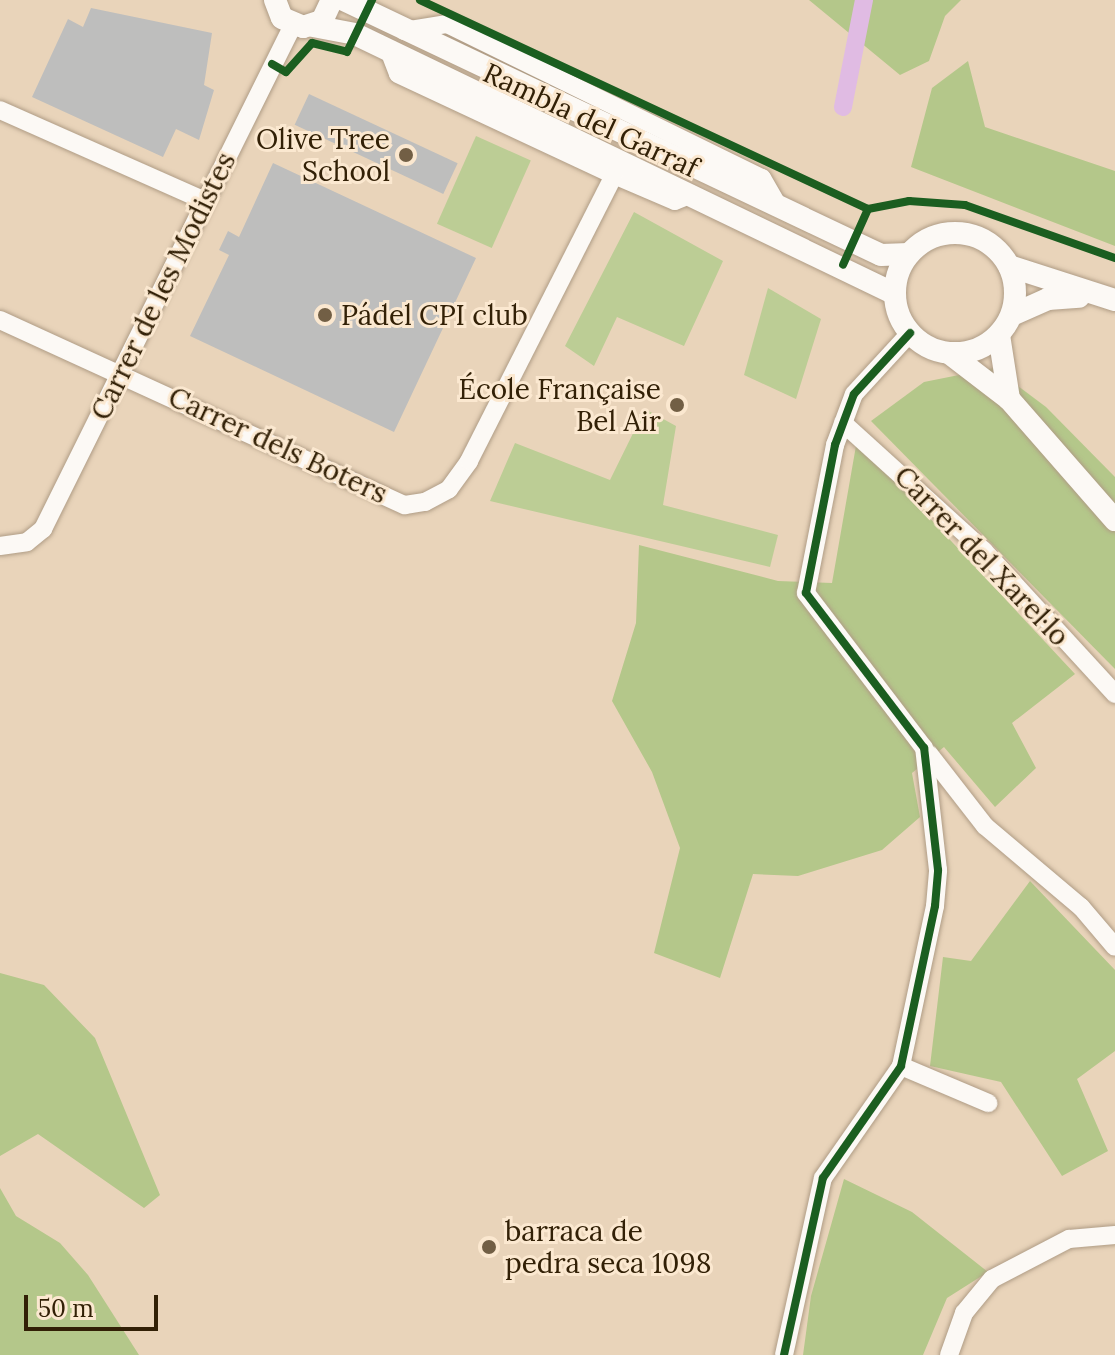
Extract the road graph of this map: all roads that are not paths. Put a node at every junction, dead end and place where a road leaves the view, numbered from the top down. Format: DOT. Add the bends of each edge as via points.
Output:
graph roads {
  1 [pos="332,0"];
  2 [pos="344,0"];
  3 [pos="273,3"];
  4 [pos="303,25"];
  5 [pos="390,53"];
  6 [pos="0,110"];
  7 [pos="614,175"];
  8 [pos="692,194"];
  9 [pos="205,201"];
  10 [pos="909,254"];
  11 [pos="1009,266"];
  12 [pos="888,288"];
  13 [pos="1109,297"];
  14 [pos="1012,315"];
  15 [pos="0,320"];
  16 [pos="910,333"];
  17 [pos="999,335"];
  18 [pos="949,353"];
  19 [pos="122,371"];
  20 [pos="1009,399"];
  21 [pos="843,423"];
  22 [pos="1115,520"];
  23 [pos="0,546"];
  24 [pos="1115,694"];
  25 [pos="924,748"];
  26 [pos="1115,947"];
  27 [pos="901,1066"];
  28 [pos="988,1103"];
  29 [pos="1115,1235"];
  30 [pos="784,1355"];
  31 [pos="949,1355"];
  1 -- 4 [label="street"];
  2 -- 10 [label="street, Rambla del Garraf" via="402,32 881,255"];
  3 -- 4 [label="street"];
  4 -- 5 [label="street, Rambla del Garraf" via="355,34"];
  4 -- 9 [label="street, Carrer de les Modistes"];
  5 -- 7 [label="street, Rambla del Garraf" via="398,74"];
  5 -- 8 [label="street, Rambla del Garraf"];
  6 -- 9 [label="street"];
  7 -- 8 [label="street, Rambla del Garraf" via="675,201"];
  7 -- 19 [label="street, Carrer dels Boters" via="469,461 449,489 425,502 405,505"];
  8 -- 12 [label="street, Rambla del Garraf"];
  9 -- 19 [label="street, Carrer de les Modistes"];
  10 -- 11 [label="street" via="935,236 958,232 988,242"];
  10 -- 12 [label="street"];
  11 -- 13 [label="street"];
  11 -- 14 [label="street"];
  12 -- 16 [label="street"];
  13 -- 14 [label="street" via="1048,299"];
  14 -- 17 [label="street"];
  15 -- 19 [label="street, Carrer dels Boters"];
  16 -- 18 [label="street"];
  16 -- 21 [label="street" via="854,394"];
  17 -- 18 [label="street" via="976,350"];
  17 -- 20 [label="street"];
  18 -- 20 [label="street"];
  19 -- 23 [label="street, Carrer de les Modistes" via="43,529 27,542"];
  20 -- 22 [label="street"];
  21 -- 24 [label="street, Carrer del Xarel·lo" via="984,551"];
  21 -- 25 [label="street" via="806,593"];
  25 -- 26 [label="street" via="985,826 1081,907"];
  25 -- 27 [label="street" via="938,870"];
  27 -- 28 [label="street"];
  27 -- 30 [label="street" via="823,1178"];
  29 -- 31 [label="street" via="1069,1239 992,1279 964,1313"];
}
